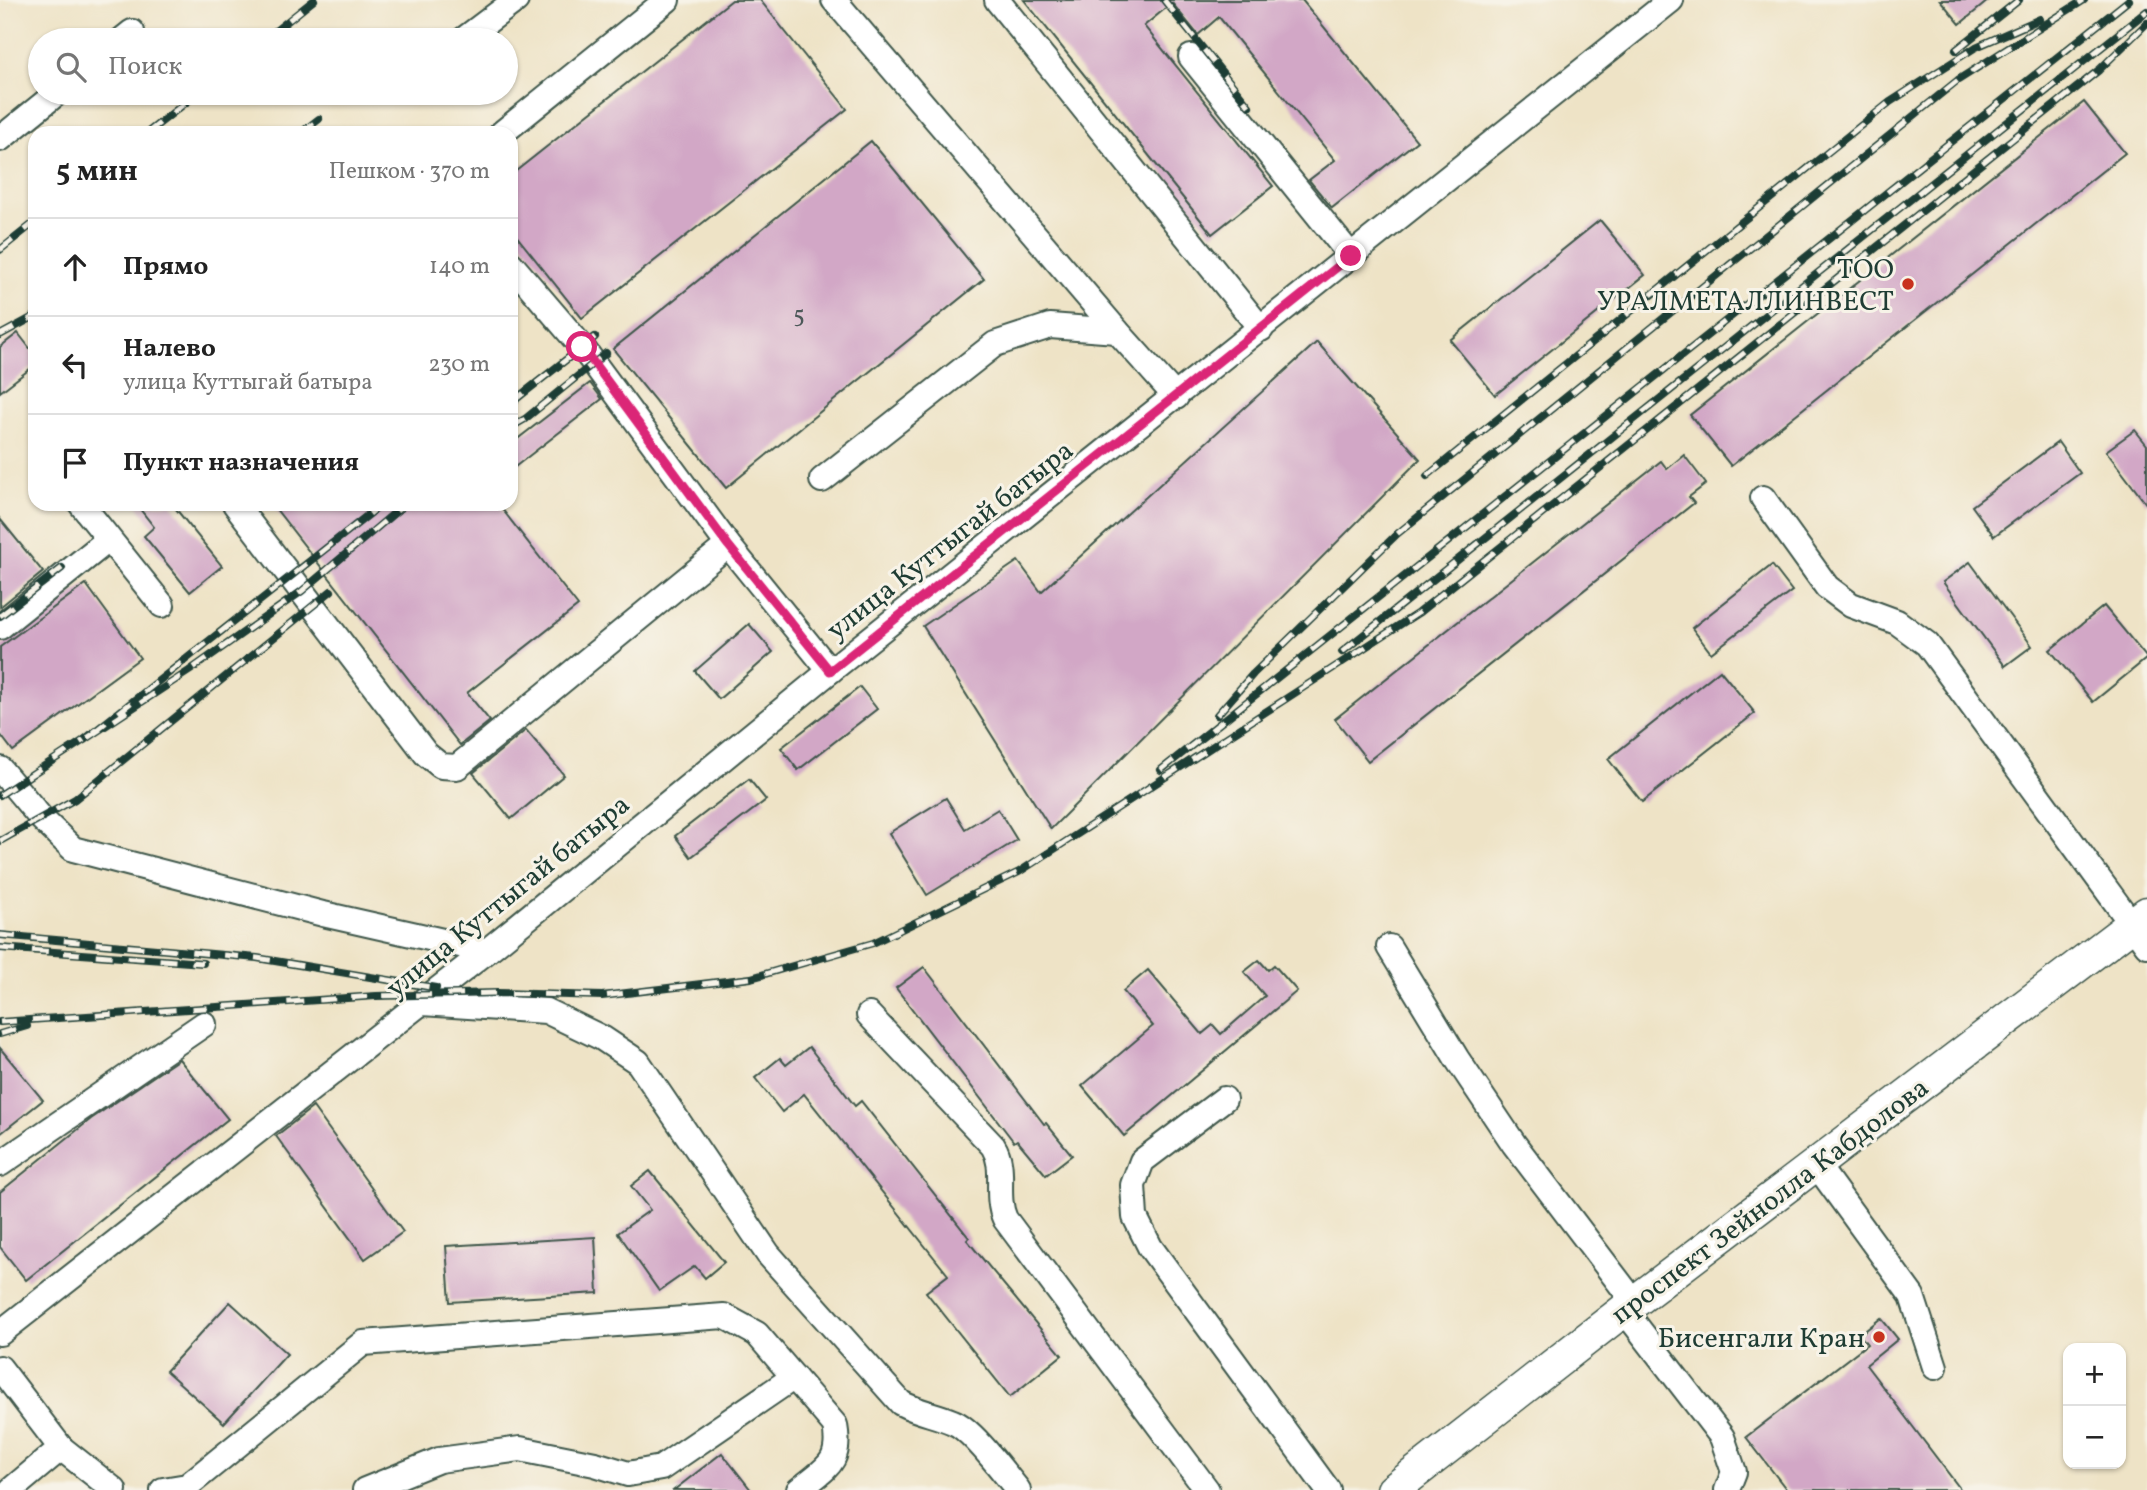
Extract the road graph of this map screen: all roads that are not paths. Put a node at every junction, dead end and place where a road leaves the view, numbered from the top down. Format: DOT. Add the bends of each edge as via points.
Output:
graph roads {
  1 [pos="516,0"];
  2 [pos="667,0"];
  3 [pos="834,0"];
  4 [pos="997,0"];
  5 [pos="1671,0"];
  6 [pos="479,28"];
  7 [pos="1191,57"];
  8 [pos="42,105"];
  9 [pos="511,126"];
  10 [pos="0,139"];
  11 [pos="1351,256"];
  12 [pos="518,272"];
  13 [pos="1261,329"];
  14 [pos="1117,331"];
  15 [pos="1176,397"];
  16 [pos="822,480"];
  17 [pos="1763,498"];
  18 [pos="86,511"];
  19 [pos="240,511"];
  20 [pos="108,540"];
  21 [pos="728,545"];
  22 [pos="162,605"];
  23 [pos="0,627"];
  24 [pos="830,671"];
  25 [pos="0,769"];
  26 [pos="2142,927"];
  27 [pos="1389,947"];
  28 [pos="487,951"];
  29 [pos="422,1003"];
  30 [pos="869,1015"];
  31 [pos="204,1024"];
  32 [pos="1224,1099"];
  33 [pos="0,1164"];
  34 [pos="1816,1164"];
  35 [pos="1629,1306"];
  36 [pos="0,1333"];
  37 [pos="1935,1367"];
  38 [pos="0,1368"];
  39 [pos="794,1377"];
  40 [pos="61,1448"];
  41 [pos="183,1489"];
  42 [pos="11,1490"];
  43 [pos="114,1490"];
  44 [pos="365,1490"];
  45 [pos="799,1490"];
  46 [pos="1018,1490"];
  47 [pos="1207,1490"];
  48 [pos="1328,1490"];
  49 [pos="1393,1490"];
  50 [pos="1727,1490"];
  1 -- 6 [label="street"];
  2 -- 9 [label="street"];
  3 -- 14 [label="street"];
  4 -- 13 [label="street"];
  5 -- 11 [label="street, улица Куттыгай батыра"];
  7 -- 11 [label="street"];
  8 -- 10 [label="street"];
  11 -- 13 [label="street, улица Куттыгай батыра"];
  12 -- 21 [label="street" via="582,347"];
  13 -- 15 [label="street, улица Куттыгай батыра"];
  14 -- 15 [label="street"];
  14 -- 16 [label="street" via="1050,326 995,344"];
  15 -- 24 [label="street, улица Куттыгай батыра"];
  17 -- 26 [label="street" via="1826,587 1851,605 1898,622 1927,645"];
  18 -- 20 [label="street"];
  19 -- 21 [label="street" via="426,754 441,766 457,767"];
  20 -- 22 [label="street"];
  20 -- 23 [label="street"];
  21 -- 24 [label="street"];
  24 -- 28 [label="street, улица Куттыгай батыра"];
  25 -- 28 [label="street" via="73,849"];
  26 -- 34 [label="main road, проспект Зейнолла Кабдолова"];
  27 -- 35 [label="street" via="1457,1059"];
  28 -- 29 [label="street, улица Куттыгай батыра"];
  29 -- 36 [label="street, улица Куттыгай батыра"];
  29 -- 46 [label="street" via="546,1011 638,1062 777,1264 901,1403 956,1422"];
  30 -- 47 [label="street" via="993,1146 1000,1158 999,1206 1004,1219"];
  31 -- 33 [label="street"];
  32 -- 48 [label="street" via="1142,1161 1133,1185 1135,1217 1150,1247"];
  34 -- 35 [label="main road, проспект Зейнолла Кабдолова"];
  34 -- 37 [label="street" via="1912,1296"];
  35 -- 49 [label="main road, проспект Зейнолла Кабдолова"];
  35 -- 50 [label="street" via="1722,1437 1734,1472"];
  38 -- 40 [label="street"];
  39 -- 41 [label="street" via="757,1334 724,1316 363,1343"];
  39 -- 44 [label="street" via="662,1468 628,1474 520,1449 439,1460"];
  39 -- 45 [label="street" via="835,1424 838,1443 834,1461"];
  40 -- 42 [label="street"];
  40 -- 43 [label="street"];
}
